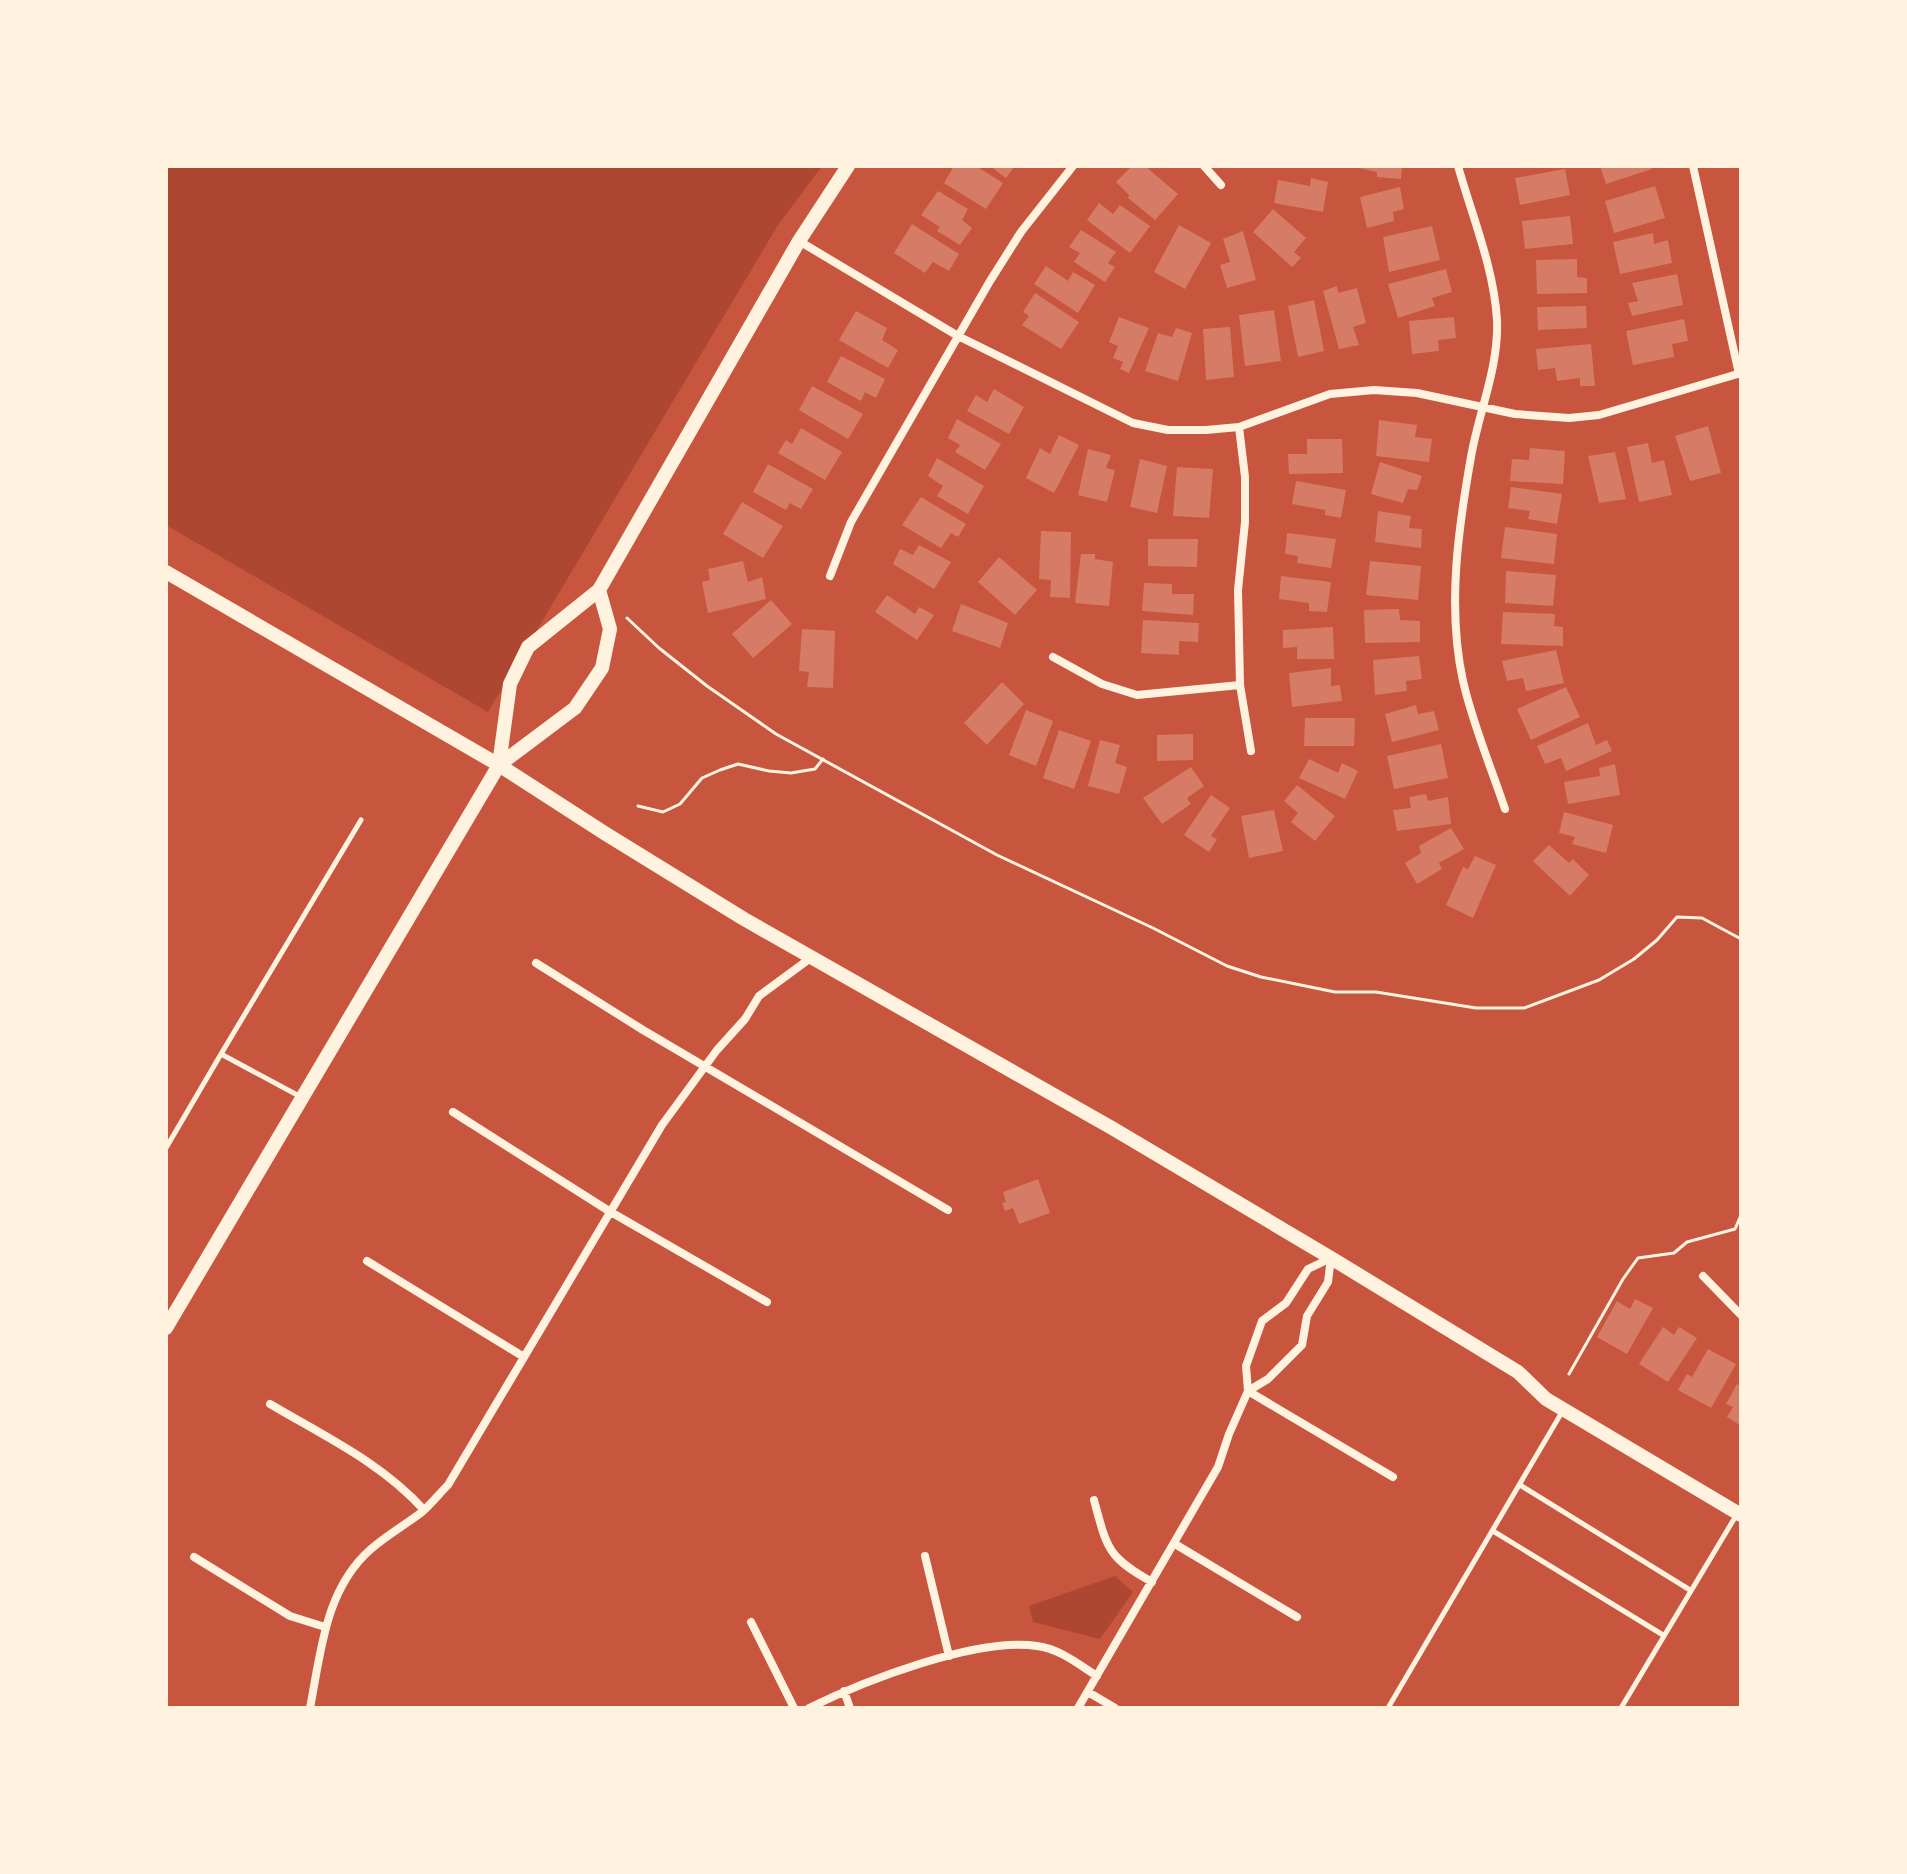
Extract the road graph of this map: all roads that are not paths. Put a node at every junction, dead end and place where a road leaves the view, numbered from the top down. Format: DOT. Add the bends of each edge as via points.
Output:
graph roads {
  1 [pos="848,166"];
  2 [pos="1073,166"];
  3 [pos="1204,166"];
  4 [pos="1458,166"];
  5 [pos="1693,166"];
  6 [pos="1221,185"];
  7 [pos="799,241"];
  8 [pos="958,336"];
  9 [pos="1740,374"];
  10 [pos="1483,408"];
  11 [pos="1239,427"];
  12 [pos="166,572"];
  13 [pos="830,576"];
  14 [pos="599,590"];
  15 [pos="1053,657"];
  16 [pos="1240,685"];
  17 [pos="1251,751"];
  18 [pos="499,765"];
  19 [pos="1505,809"];
  20 [pos="361,820"];
  21 [pos="813,957"];
  22 [pos="536,963"];
  23 [pos="221,1054"];
  24 [pos="705,1067"];
  25 [pos="302,1097"];
  26 [pos="453,1112"];
  27 [pos="166,1148"];
  28 [pos="948,1210"];
  29 [pos="609,1211"];
  30 [pos="1331,1258"];
  31 [pos="367,1261"];
  32 [pos="1703,1276"];
  33 [pos="767,1302"];
  34 [pos="1741,1315"];
  35 [pos="166,1328"];
  36 [pos="524,1357"];
  37 [pos="1248,1391"];
  38 [pos="270,1404"];
  39 [pos="1563,1409"];
  40 [pos="1393,1477"];
  41 [pos="1520,1485"];
  42 [pos="1094,1500"];
  43 [pos="424,1510"];
  44 [pos="1739,1514"];
  45 [pos="1493,1531"];
  46 [pos="1175,1544"];
  47 [pos="925,1556"];
  48 [pos="194,1557"];
  49 [pos="1152,1582"];
  50 [pos="1690,1590"];
  51 [pos="1297,1617"];
  52 [pos="751,1622"];
  53 [pos="325,1627"];
  54 [pos="1663,1635"];
  55 [pos="949,1656"];
  56 [pos="1097,1676"];
  57 [pos="844,1691"];
  58 [pos="1088,1692"];
  59 [pos="310,1708"];
  60 [pos="794,1708"];
  61 [pos="809,1708"];
  62 [pos="850,1708"];
  63 [pos="1078,1708"];
  64 [pos="1115,1708"];
  65 [pos="1388,1708"];
  66 [pos="1621,1708"];
  1 -- 7 [label="main road"];
  2 -- 8 [label="street" via="1021,232"];
  3 -- 6 [label="street"];
  4 -- 10 [label="street" via="1497,319 1493,372"];
  5 -- 9 [label="street"];
  7 -- 8 [label="street"];
  7 -- 14 [label="main road"];
  8 -- 11 [label="street" via="1133,423 1168,430"];
  8 -- 13 [label="street" via="851,522"];
  9 -- 10 [label="street" via="1599,415 1542,418"];
  10 -- 11 [label="street" via="1406,391 1351,391 1303,402"];
  10 -- 19 [label="street" via="1465,495 1455,606 1463,680"];
  11 -- 16 [label="street" via="1245,477 1238,590"];
  12 -- 18 [label="main road"];
  14 -- 18 [label="main road" via="528,647 510,684"];
  14 -- 18 [label="main road" via="610,629 602,668 575,708"];
  15 -- 16 [label="street" via="1102,684 1137,695"];
  16 -- 17 [label="street"];
  18 -- 21 [label="main road"];
  18 -- 25 [label="main road"];
  20 -- 23 [label="lane"];
  21 -- 24 [label="street" via="759,996"];
  21 -- 30 [label="main road"];
  22 -- 24 [label="street"];
  23 -- 25 [label="lane"];
  23 -- 27 [label="lane"];
  24 -- 28 [label="street"];
  24 -- 29 [label="street"];
  25 -- 35 [label="main road"];
  26 -- 29 [label="street"];
  29 -- 33 [label="street"];
  29 -- 36 [label="street"];
  30 -- 37 [label="street" via="1328,1282 1307,1316 1302,1345"];
  30 -- 37 [label="street" via="1308,1269 1286,1303 1262,1321 1246,1366"];
  30 -- 39 [label="main road" via="1518,1372"];
  31 -- 36 [label="street"];
  32 -- 34 [label="street"];
  36 -- 43 [label="street" via="448,1485"];
  37 -- 40 [label="street"];
  37 -- 46 [label="street" via="1218,1467"];
  38 -- 43 [label="street" via="379,1468"];
  39 -- 41 [label="lane"];
  39 -- 44 [label="main road"];
  41 -- 45 [label="lane"];
  41 -- 50 [label="lane"];
  42 -- 49 [label="street" via="1106,1544 1116,1559"];
  43 -- 53 [label="street" via="370,1550 350,1573"];
  44 -- 50 [label="lane"];
  45 -- 54 [label="lane"];
  45 -- 65 [label="lane"];
  46 -- 49 [label="street"];
  46 -- 51 [label="street"];
  47 -- 55 [label="street"];
  48 -- 53 [label="street" via="290,1616"];
  49 -- 56 [label="street"];
  50 -- 54 [label="lane"];
  52 -- 60 [label="street"];
  53 -- 59 [label="street"];
  54 -- 66 [label="lane"];
  55 -- 56 [label="street" via="1009,1644 1039,1646"];
  55 -- 57 [label="street"];
  56 -- 58 [label="street"];
  57 -- 61 [label="street"];
  57 -- 62 [label="street"];
  58 -- 63 [label="street"];
  58 -- 64 [label="street"];
}
